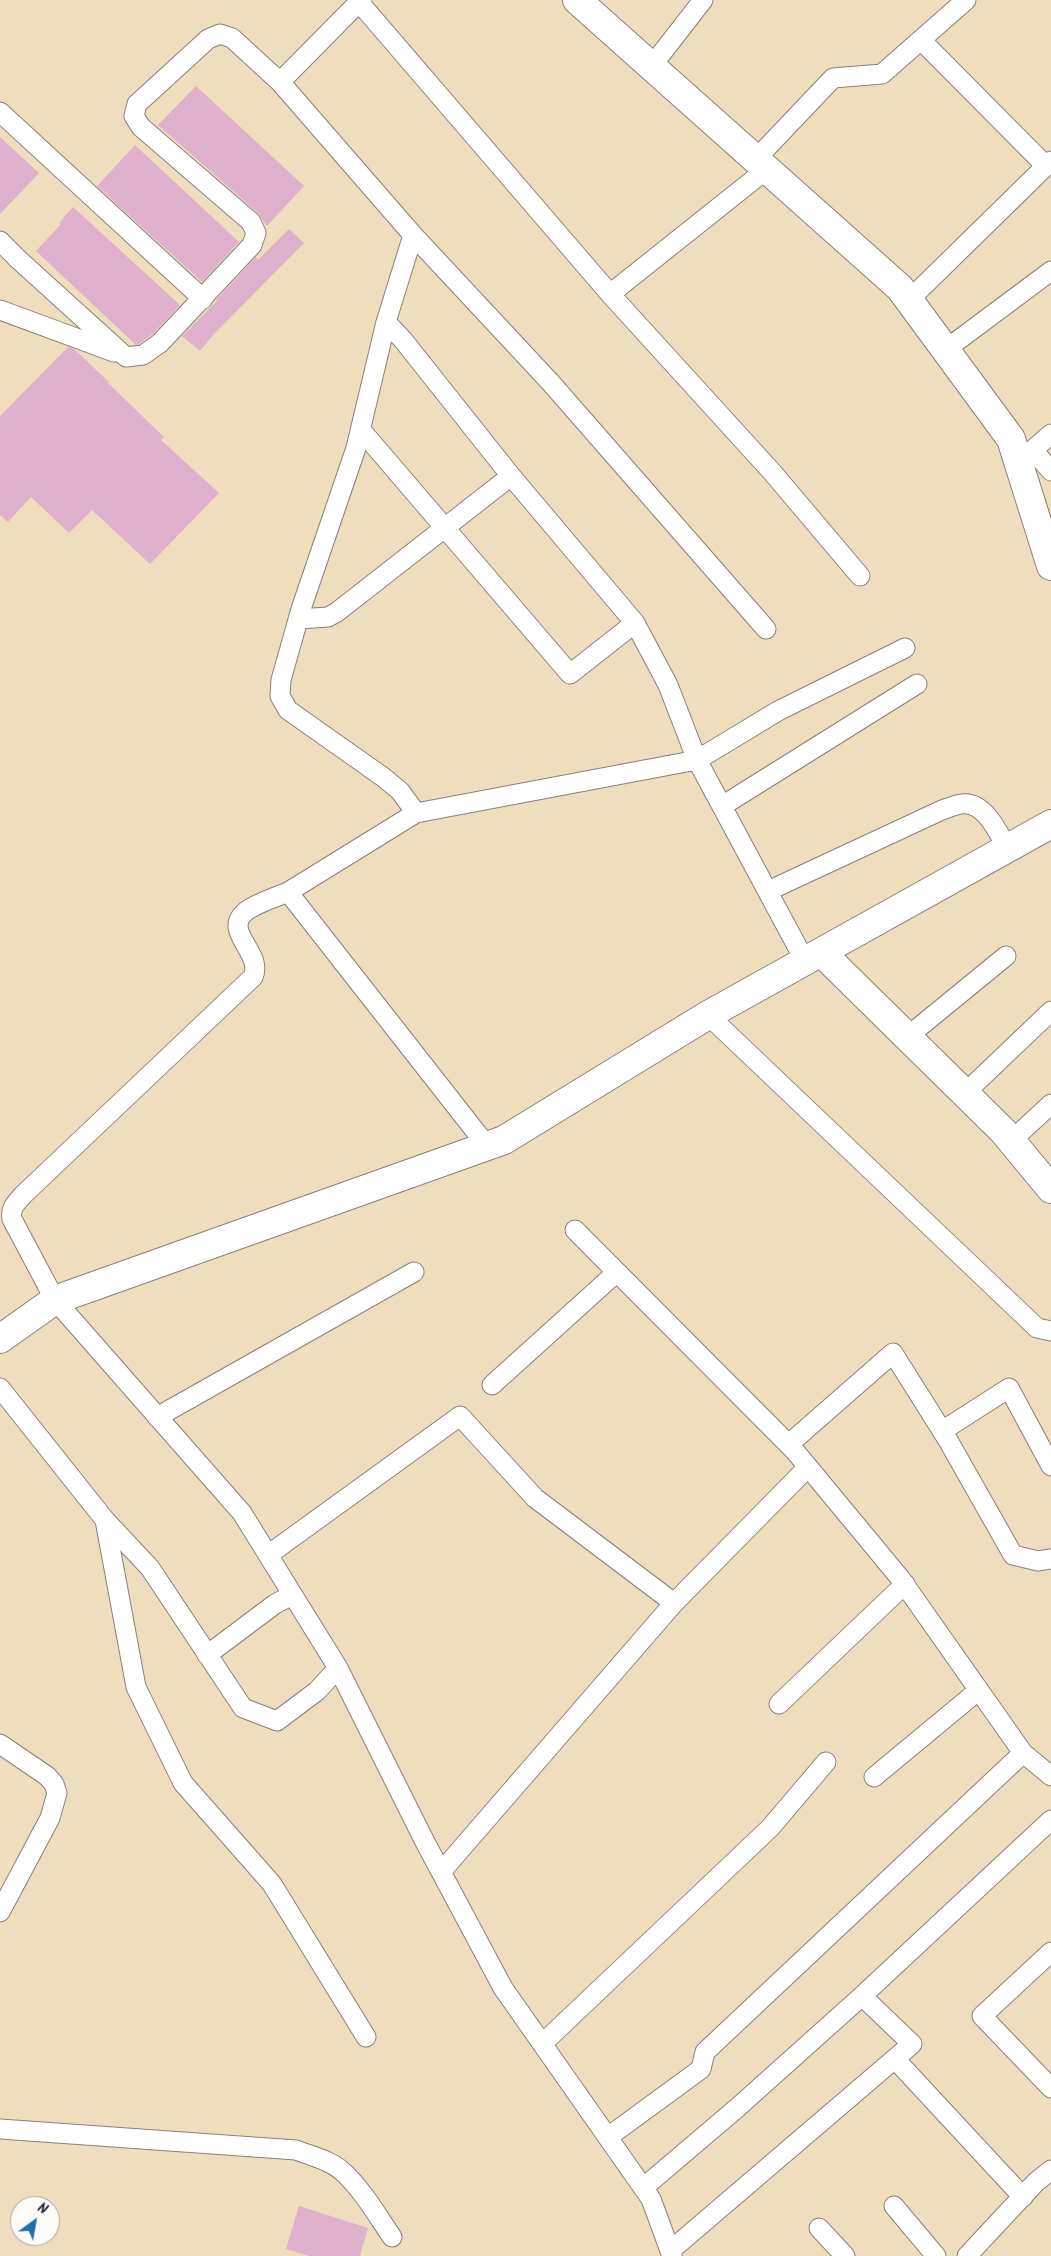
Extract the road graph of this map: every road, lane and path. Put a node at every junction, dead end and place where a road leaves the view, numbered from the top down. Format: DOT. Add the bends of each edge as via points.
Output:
graph roads {
  1 [pos="577,0"];
  2 [pos="703,0"];
  3 [pos="966,0"];
  4 [pos="360,1"];
  5 [pos="921,40"];
  6 [pos="652,66"];
  7 [pos="280,82"];
  8 [pos="0,112"];
  9 [pos="761,164"];
  10 [pos="1048,164"];
  11 [pos="413,235"];
  12 [pos="0,241"];
  13 [pos="1051,271"];
  14 [pos="610,294"];
  15 [pos="203,298"];
  16 [pos="909,300"];
  17 [pos="0,310"];
  18 [pos="386,322"];
  19 [pos="945,350"];
  20 [pos="126,357"];
  21 [pos="360,430"];
  22 [pos="1051,434"];
  23 [pos="1025,457"];
  24 [pos="1051,471"];
  25 [pos="511,476"];
  26 [pos="446,527"];
  27 [pos="1051,566"];
  28 [pos="860,576"];
  29 [pos="298,619"];
  30 [pos="635,623"];
  31 [pos="766,629"];
  32 [pos="905,648"];
  33 [pos="917,684"];
  34 [pos="697,760"];
  35 [pos="722,806"];
  36 [pos="416,813"];
  37 [pos="1051,824"];
  38 [pos="1007,848"];
  39 [pos="768,891"];
  40 [pos="288,892"];
  41 [pos="813,956"];
  42 [pos="1006,956"];
  43 [pos="1051,1011"];
  44 [pos="708,1015"];
  45 [pos="906,1037"];
  46 [pos="964,1094"];
  47 [pos="1051,1104"];
  48 [pos="1011,1141"];
  49 [pos="488,1146"];
  50 [pos="1051,1189"];
  51 [pos="575,1230"];
  52 [pos="414,1272"];
  53 [pos="617,1272"];
  54 [pos="54,1300"];
  55 [pos="1051,1331"];
  56 [pos="0,1339"];
  57 [pos="492,1385"];
  58 [pos="0,1388"];
  59 [pos="157,1417"];
  60 [pos="942,1431"];
  61 [pos="789,1444"];
  62 [pos="1051,1466"];
  63 [pos="808,1467"];
  64 [pos="105,1520"];
  65 [pos="268,1555"];
  66 [pos="1051,1559"];
  67 [pos="904,1584"];
  68 [pos="292,1594"];
  69 [pos="674,1603"];
  70 [pos="207,1655"];
  71 [pos="338,1668"];
  72 [pos="979,1690"];
  73 [pos="779,1704"];
  74 [pos="0,1744"];
  75 [pos="1023,1753"];
  76 [pos="826,1762"];
  77 [pos="874,1776"];
  78 [pos="1051,1776"];
  79 [pos="1051,1820"];
  80 [pos="441,1872"];
  81 [pos="0,1912"];
  82 [pos="1051,1953"];
  83 [pos="862,1996"];
  84 [pos="366,2037"];
  85 [pos="542,2044"];
  86 [pos="895,2059"];
  87 [pos="1051,2088"];
  88 [pos="0,2129"];
  89 [pos="608,2138"];
  90 [pos="1051,2170"];
  91 [pos="643,2188"];
  92 [pos="1023,2197"];
  93 [pos="894,2206"];
  94 [pos="820,2228"];
  95 [pos="392,2237"];
  96 [pos="671,2253"];
  97 [pos="845,2256"];
  98 [pos="936,2256"];
  99 [pos="967,2256"];
  1 -- 6 [label="street"];
  2 -- 6 [label="street"];
  3 -- 5 [label="street"];
  4 -- 7 [label="street"];
  4 -- 14 [label="street"];
  5 -- 9 [label="street" via="882,74 833,78"];
  5 -- 10 [label="street"];
  6 -- 9 [label="street"];
  7 -- 11 [label="street"];
  7 -- 15 [label="street" via="232,38 220,34 208,39 137,104 134,116 141,127 251,222 256,233 252,245"];
  8 -- 15 [label="street"];
  9 -- 14 [label="street"];
  9 -- 16 [label="street" via="900,288"];
  10 -- 16 [label="street"];
  11 -- 18 [label="street"];
  11 -- 31 [label="street" via="551,383"];
  12 -- 20 [label="street"];
  13 -- 19 [label="street"];
  14 -- 28 [label="street" via="772,472"];
  15 -- 20 [label="street" via="160,343 143,354"];
  16 -- 19 [label="street"];
  17 -- 20 [label="street"];
  18 -- 21 [label="street"];
  18 -- 25 [label="street"];
  19 -- 23 [label="street"];
  21 -- 26 [label="street"];
  21 -- 29 [label="street"];
  22 -- 23 [label="street"];
  23 -- 24 [label="street"];
  23 -- 27 [label="street"];
  25 -- 26 [label="street"];
  25 -- 30 [label="street"];
  26 -- 29 [label="street" via="337,612 328,617"];
  26 -- 30 [label="street" via="570,674"];
  29 -- 36 [label="street" via="281,680 280,696 288,710 383,777 400,791"];
  30 -- 34 [label="street" via="668,685"];
  32 -- 34 [label="street" via="778,711"];
  33 -- 35 [label="street"];
  34 -- 35 [label="street"];
  34 -- 36 [label="street"];
  35 -- 39 [label="street"];
  36 -- 40 [label="street"];
  37 -- 38 [label="street"];
  38 -- 39 [label="street" via="988,815 974,806 963,804 942,810"];
  38 -- 41 [label="street"];
  39 -- 41 [label="street"];
  40 -- 49 [label="street"];
  40 -- 54 [label="street" via="245,912 239,920 239,934 257,968 253,976 14,1205 12,1219"];
  41 -- 44 [label="street"];
  41 -- 45 [label="street"];
  42 -- 45 [label="street"];
  43 -- 46 [label="street"];
  44 -- 49 [label="street" via="504,1140"];
  44 -- 55 [label="street" via="1037,1328"];
  45 -- 46 [label="street"];
  46 -- 48 [label="street"];
  47 -- 48 [label="street"];
  48 -- 50 [label="street"];
  49 -- 54 [label="street"];
  51 -- 53 [label="street"];
  52 -- 59 [label="street"];
  53 -- 57 [label="street"];
  53 -- 61 [label="street"];
  54 -- 56 [label="street"];
  54 -- 59 [label="street"];
  58 -- 64 [label="street"];
  59 -- 65 [label="street" via="242,1513"];
  60 -- 61 [label="street" via="893,1354"];
  60 -- 62 [label="street" via="1009,1388"];
  60 -- 66 [label="street" via="1013,1555 1038,1561"];
  61 -- 63 [label="street"];
  63 -- 67 [label="street"];
  63 -- 69 [label="street"];
  64 -- 70 [label="street" via="150,1568"];
  64 -- 84 [label="street" via="136,1687 183,1783 272,1884"];
  65 -- 68 [label="street"];
  65 -- 69 [label="street" via="460,1416 535,1498"];
  67 -- 72 [label="street"];
  67 -- 73 [label="street"];
  68 -- 70 [label="street"];
  68 -- 71 [label="street"];
  69 -- 80 [label="street"];
  70 -- 71 [label="street" via="243,1708 277,1721 317,1691"];
  71 -- 80 [label="street"];
  72 -- 75 [label="street"];
  72 -- 77 [label="street"];
  74 -- 81 [label="street" via="47,1776 57,1793 50,1818"];
  75 -- 78 [label="street"];
  75 -- 89 [label="street" via="705,2052 701,2069"];
  76 -- 85 [label="street" via="770,1828"];
  79 -- 83 [label="street"];
  80 -- 85 [label="street" via="503,1988"];
  82 -- 87 [label="street" via="982,2016"];
  83 -- 86 [label="street" via="912,2044"];
  83 -- 91 [label="street"];
  85 -- 89 [label="street"];
  86 -- 92 [label="street"];
  86 -- 96 [label="street"];
  88 -- 95 [label="street" via="296,2150 341,2170 364,2196"];
  89 -- 91 [label="street"];
  90 -- 92 [label="street"];
  91 -- 96 [label="street" via="651,2199"];
  92 -- 99 [label="street"];
  93 -- 98 [label="street"];
  94 -- 97 [label="street"];
}
